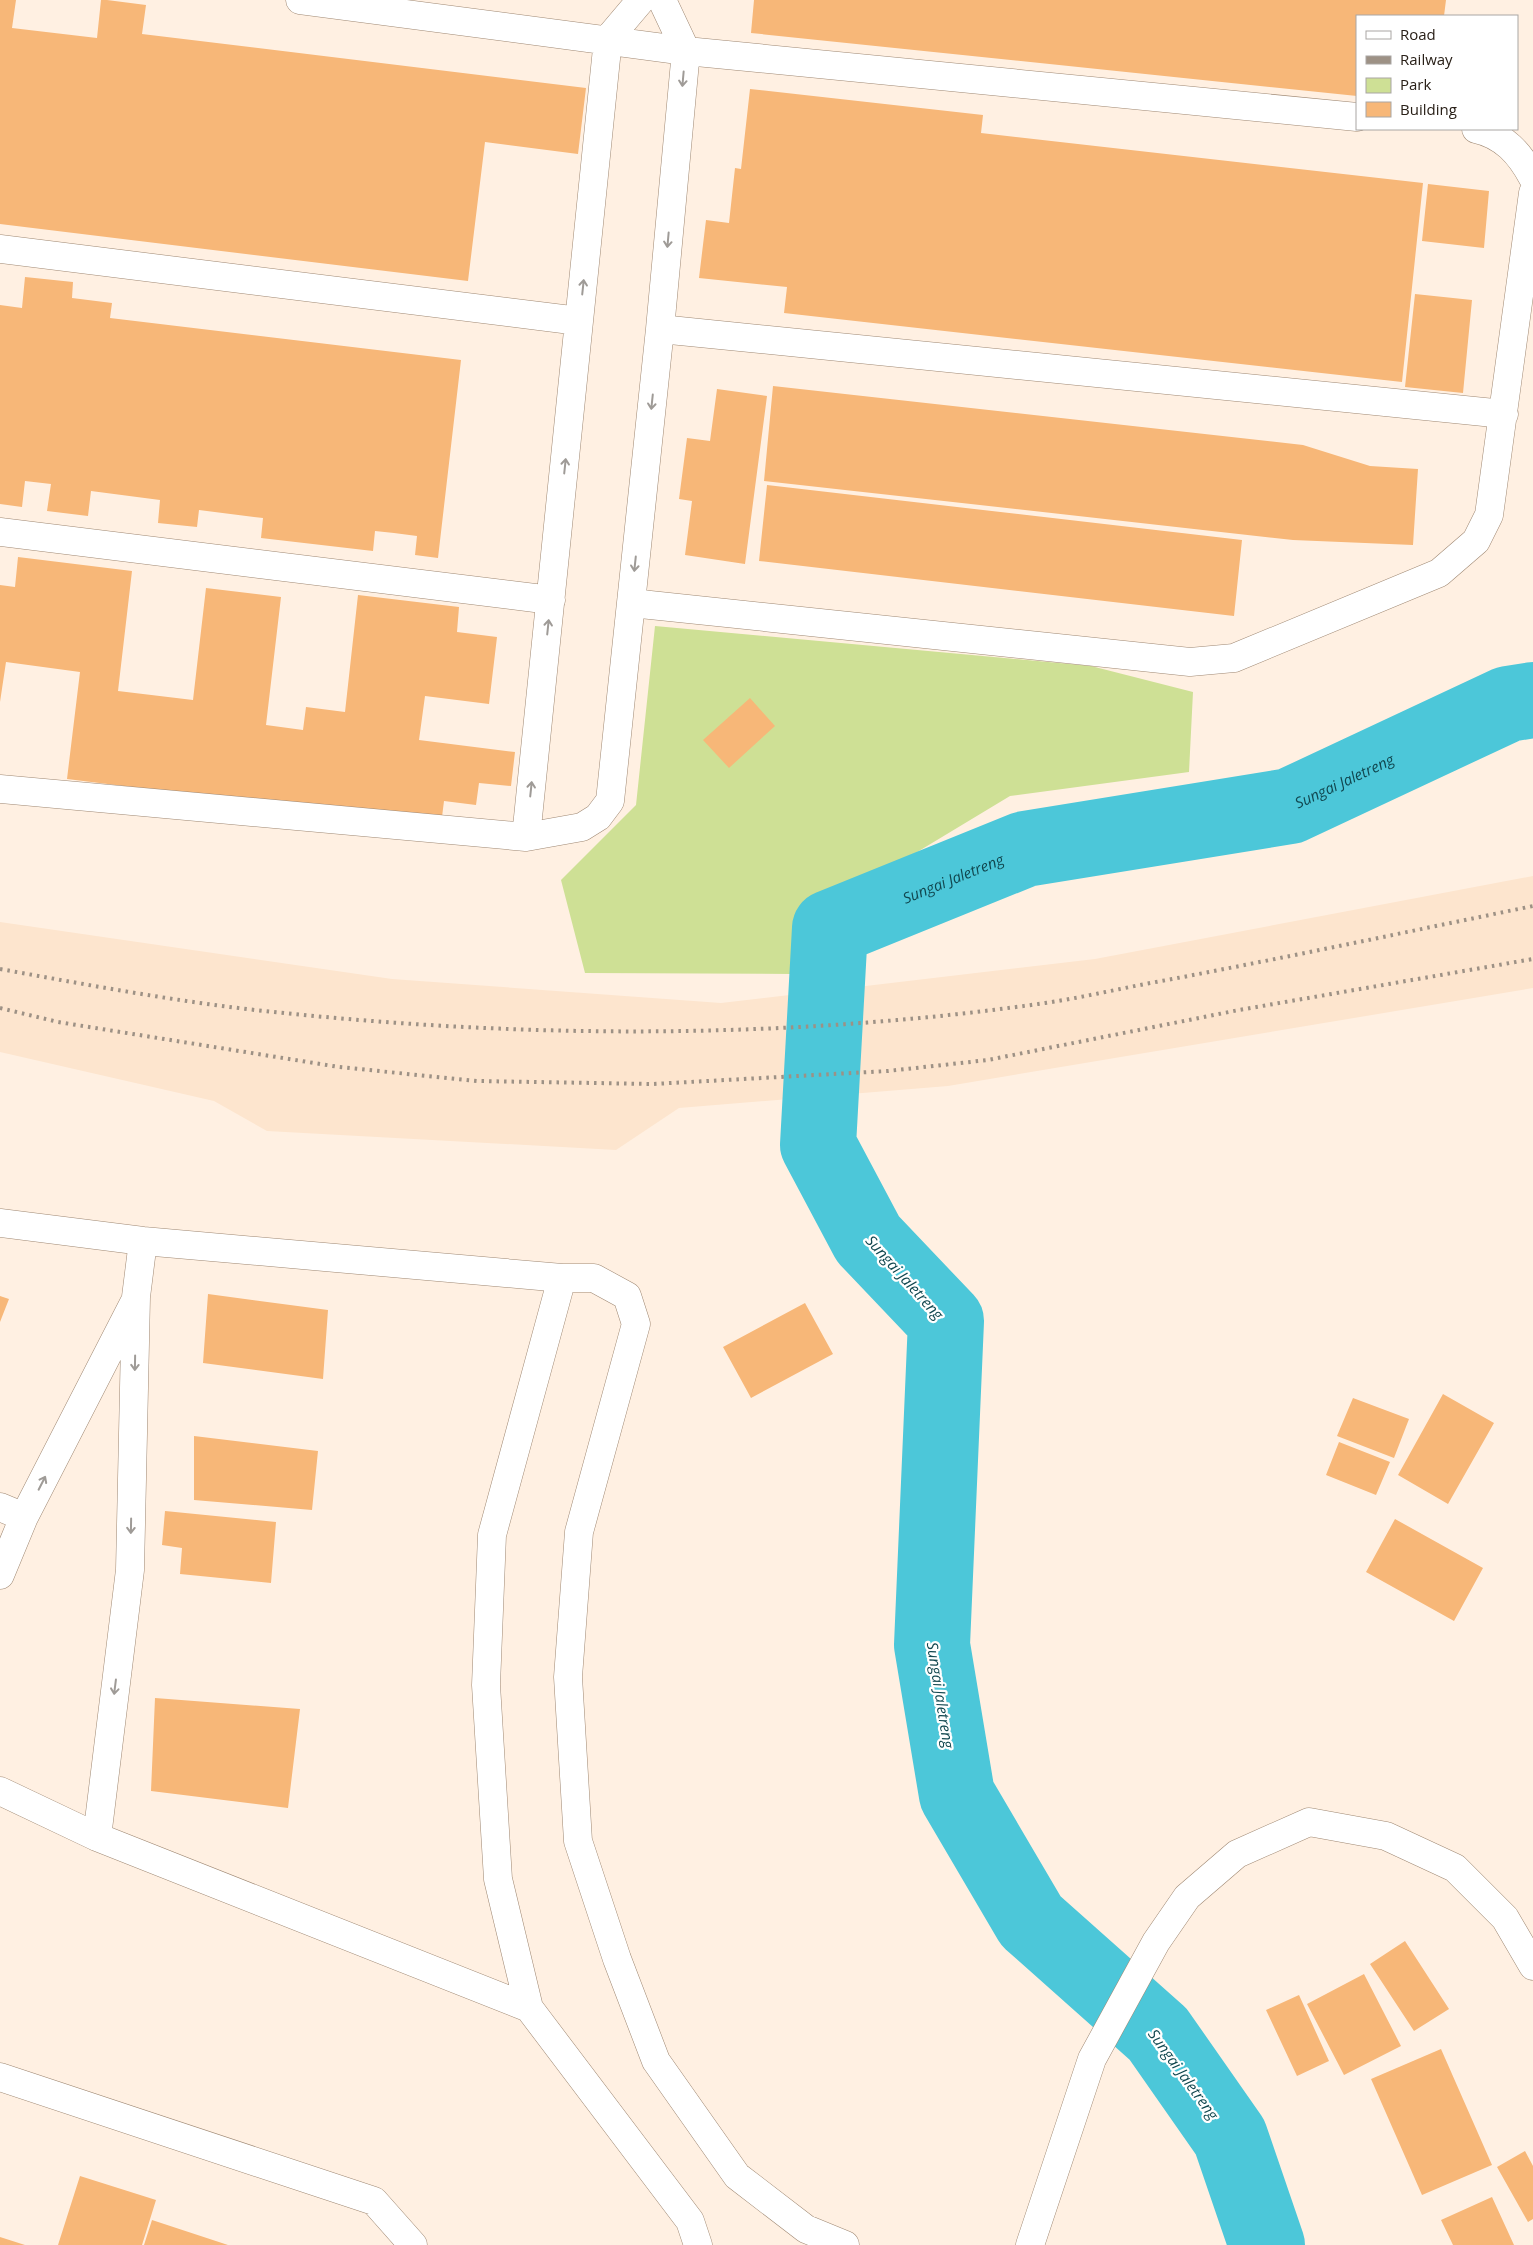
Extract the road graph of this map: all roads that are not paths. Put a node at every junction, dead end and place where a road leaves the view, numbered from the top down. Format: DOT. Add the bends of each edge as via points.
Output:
graph roads {
  1 [pos="300,0"];
  2 [pos="641,0"];
  3 [pos="662,0"];
  4 [pos="608,39"];
  5 [pos="686,51"];
  6 [pos="1356,117"];
  7 [pos="1479,130"];
  8 [pos="1533,178"];
  9 [pos="1533,193"];
  10 [pos="0,249"];
  11 [pos="580,321"];
  12 [pos="660,329"];
  13 [pos="1504,414"];
  14 [pos="0,532"];
  15 [pos="551,600"];
  16 [pos="631,603"];
  17 [pos="0,789"];
  18 [pos="526,838"];
  19 [pos="0,1223"];
  20 [pos="143,1241"];
  21 [pos="562,1278"];
  22 [pos="136,1297"];
  23 [pos="12,1512"];
  24 [pos="0,1575"];
  25 [pos="0,1790"];
  26 [pos="97,1837"];
  27 [pos="1533,1966"];
  28 [pos="529,2008"];
  29 [pos="0,2077"];
  30 [pos="413,2245"];
  31 [pos="698,2245"];
  32 [pos="845,2245"];
  33 [pos="1030,2245"];
  1 -- 4 [label="street"];
  2 -- 4 [label="street"];
  3 -- 5 [label="street"];
  4 -- 5 [label="street"];
  11 -- 4 [label="street, one-way"];
  5 -- 6 [label="street"];
  5 -- 12 [label="street, one-way"];
  7 -- 8 [label="street" via="1497,136 1514,149"];
  9 -- 13 [label="street"];
  10 -- 11 [label="street"];
  15 -- 11 [label="street, one-way"];
  12 -- 13 [label="street"];
  12 -- 16 [label="street, one-way"];
  13 -- 16 [label="street" via="1489,515 1476,541 1439,573 1234,658 1190,662"];
  14 -- 15 [label="street"];
  18 -- 15 [label="street, one-way"];
  16 -- 18 [label="street" via="610,800 598,817 582,827"];
  17 -- 18 [label="street"];
  19 -- 20 [label="street"];
  20 -- 21 [label="street"];
  20 -- 22 [label="street"];
  21 -- 28 [label="street" via="492,1535 486,1686 498,1880"];
  21 -- 32 [label="street" via="594,1278 627,1296 636,1324 579,1532 568,1677 578,1842 617,1960 656,2061 737,2176 806,2228"];
  23 -- 22 [label="street, one-way"];
  22 -- 26 [label="street, one-way" via="130,1570"];
  23 -- 24 [label="street"];
  25 -- 26 [label="street"];
  26 -- 28 [label="street"];
  27 -- 33 [label="street" via="1505,1918 1454,1868 1386,1836 1309,1822 1237,1854 1186,1897 1156,1942 1092,2059"];
  28 -- 31 [label="street" via="690,2221"];
  29 -- 30 [label="street" via="374,2201"];
}
